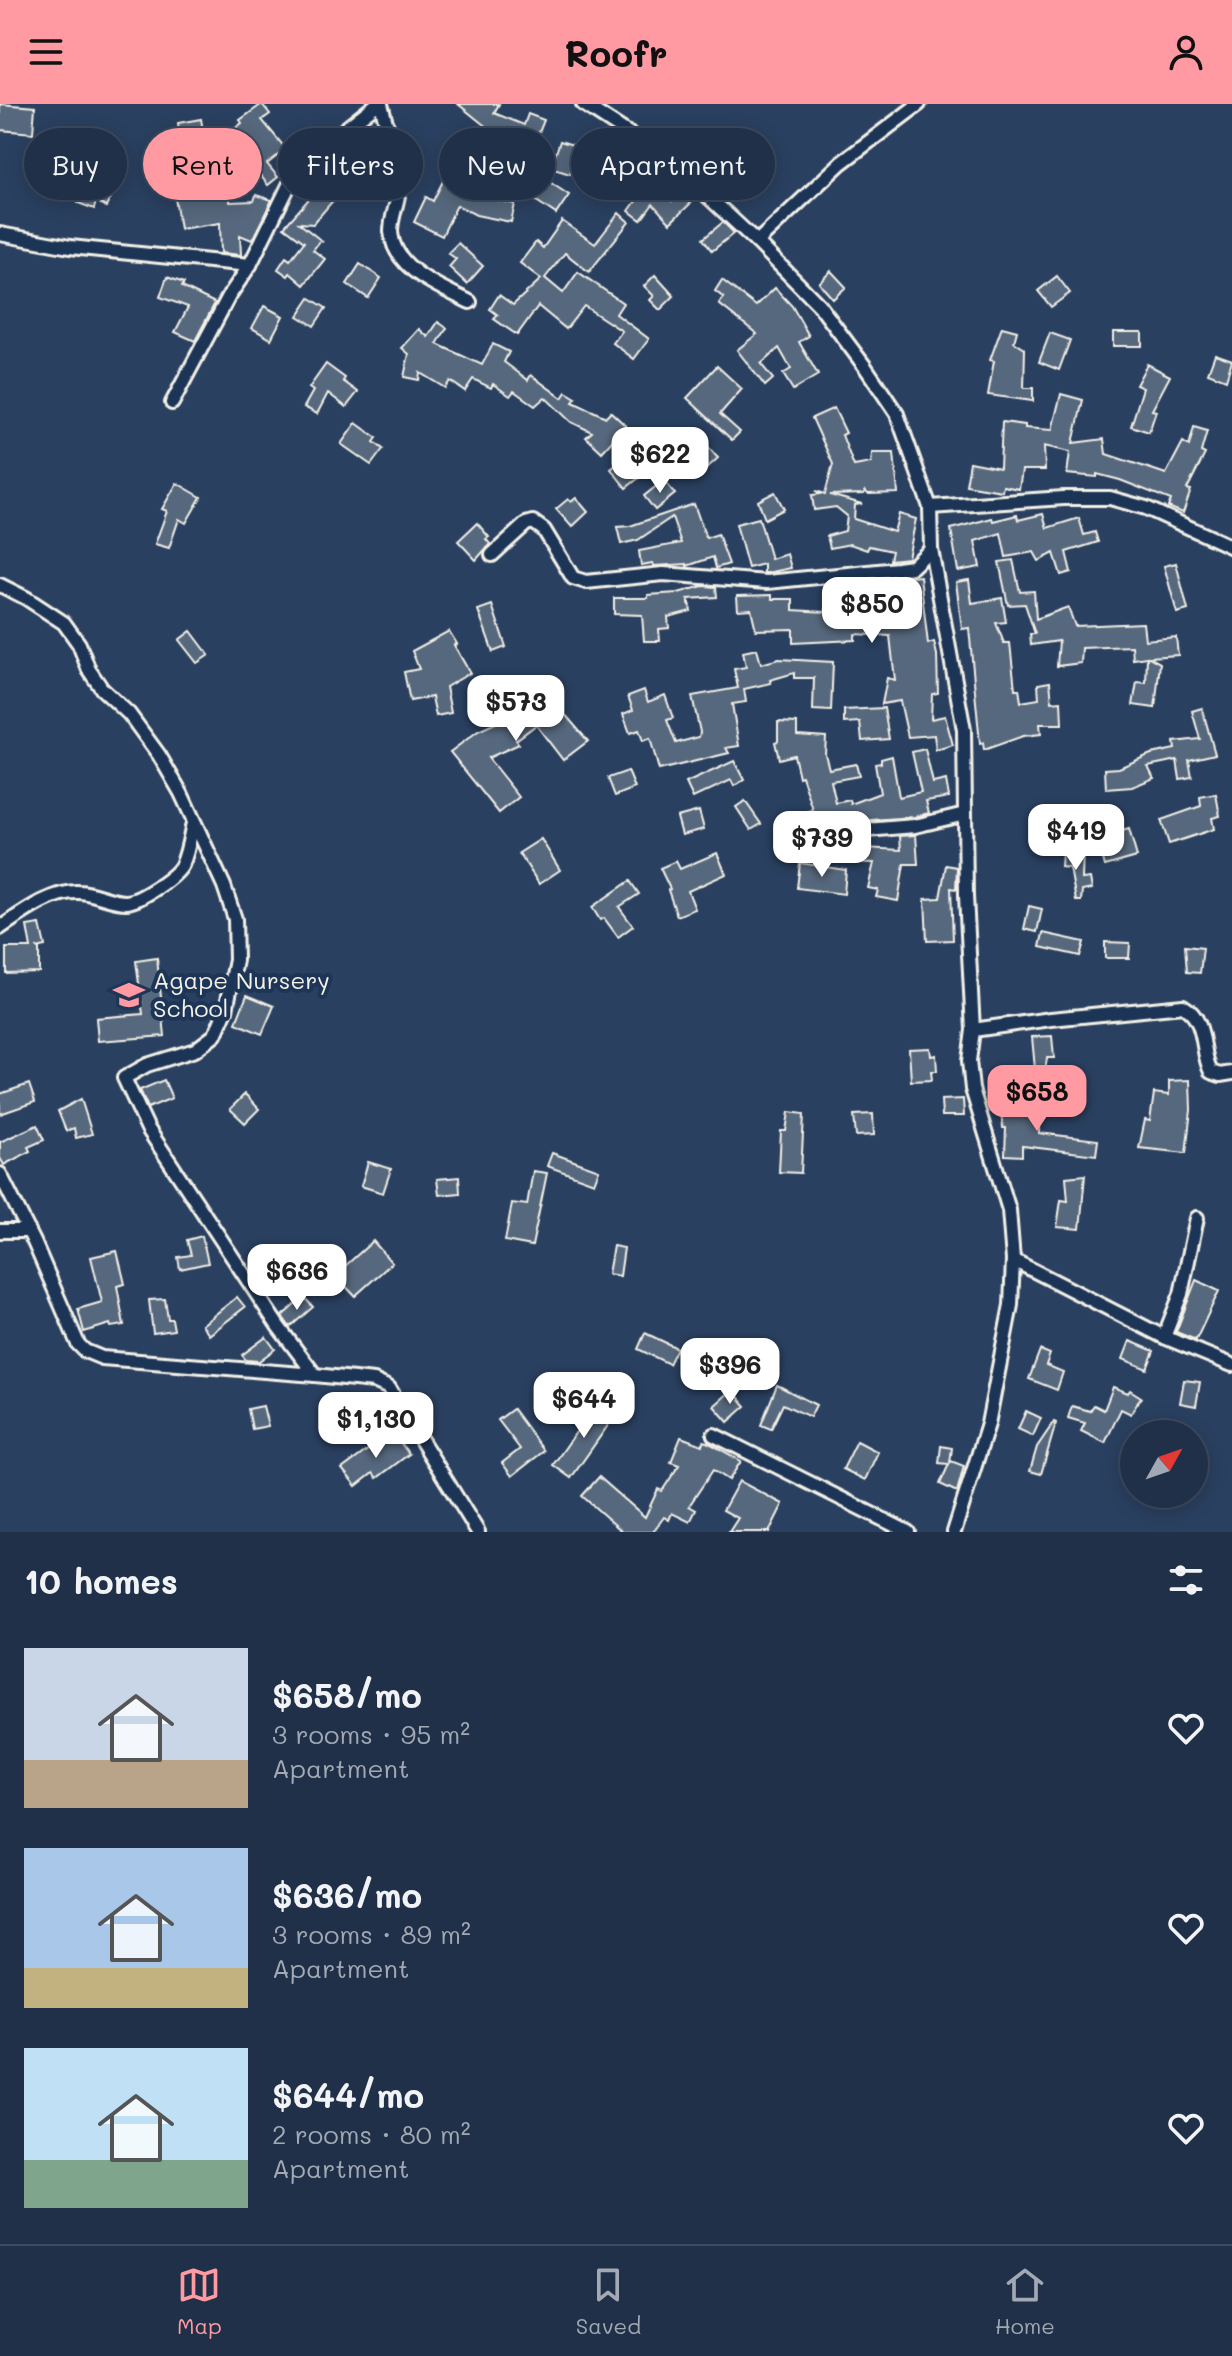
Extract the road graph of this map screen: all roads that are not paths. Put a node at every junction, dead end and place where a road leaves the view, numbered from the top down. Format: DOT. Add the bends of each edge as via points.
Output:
graph roads {
  1 [pos="379,104"];
  2 [pos="583,104"];
  3 [pos="919,104"];
  4 [pos="0,234"];
  5 [pos="757,242"];
  6 [pos="250,265"];
  7 [pos="470,302"];
  8 [pos="172,403"];
  9 [pos="930,507"];
  10 [pos="1232,547"];
  11 [pos="931,549"];
  12 [pos="492,555"];
  13 [pos="0,585"];
  14 [pos="965,814"];
  15 [pos="193,823"];
  16 [pos="818,840"];
  17 [pos="0,928"];
  18 [pos="973,1030"];
  19 [pos="1232,1073"];
  20 [pos="0,1174"];
  21 [pos="1197,1218"];
  22 [pos="0,1231"];
  23 [pos="29,1231"];
  24 [pos="1013,1260"];
  25 [pos="1164,1337"];
  26 [pos="1232,1365"];
  27 [pos="315,1375"];
  28 [pos="714,1435"];
  29 [pos="478,1532"];
  30 [pos="908,1532"];
  31 [pos="954,1532"];
  1 -- 6 [label="street" via="299,165"];
  1 -- 7 [label="street" via="399,187 393,242 402,259 424,278"];
  2 -- 5 [label="street" via="668,163"];
  3 -- 5 [label="street" via="841,163"];
  4 -- 6 [label="street" via="70,247"];
  5 -- 9 [label="street" via="819,305 897,414"];
  6 -- 8 [label="street"];
  9 -- 10 [label="street" via="1110,498 1146,508"];
  9 -- 11 [label="street"];
  11 -- 12 [label="street" via="912,567 767,582 663,574 586,582 573,578 544,530 533,522"];
  11 -- 14 [label="street" via="964,730"];
  13 -- 15 [label="street" via="64,623 102,689 129,714 159,755"];
  14 -- 16 [label="street"];
  14 -- 18 [label="street"];
  15 -- 17 [label="street" via="181,869 143,897 128,902 80,891 62,894"];
  15 -- 27 [label="street" via="235,919 236,960 226,1010 215,1035 195,1050 124,1078 148,1129"];
  18 -- 19 [label="street" via="1183,1006 1199,1023 1211,1072"];
  18 -- 24 [label="street" via="972,1089 1009,1210"];
  20 -- 23 [label="street"];
  21 -- 25 [label="street" via="1181,1294"];
  22 -- 23 [label="street"];
  23 -- 27 [label="street" via="85,1351 102,1358"];
  24 -- 25 [label="street"];
  24 -- 31 [label="street" via="1011,1305 988,1424"];
  25 -- 26 [label="street"];
  27 -- 29 [label="street" via="374,1381 389,1388"];
  28 -- 30 [label="street"];
}
